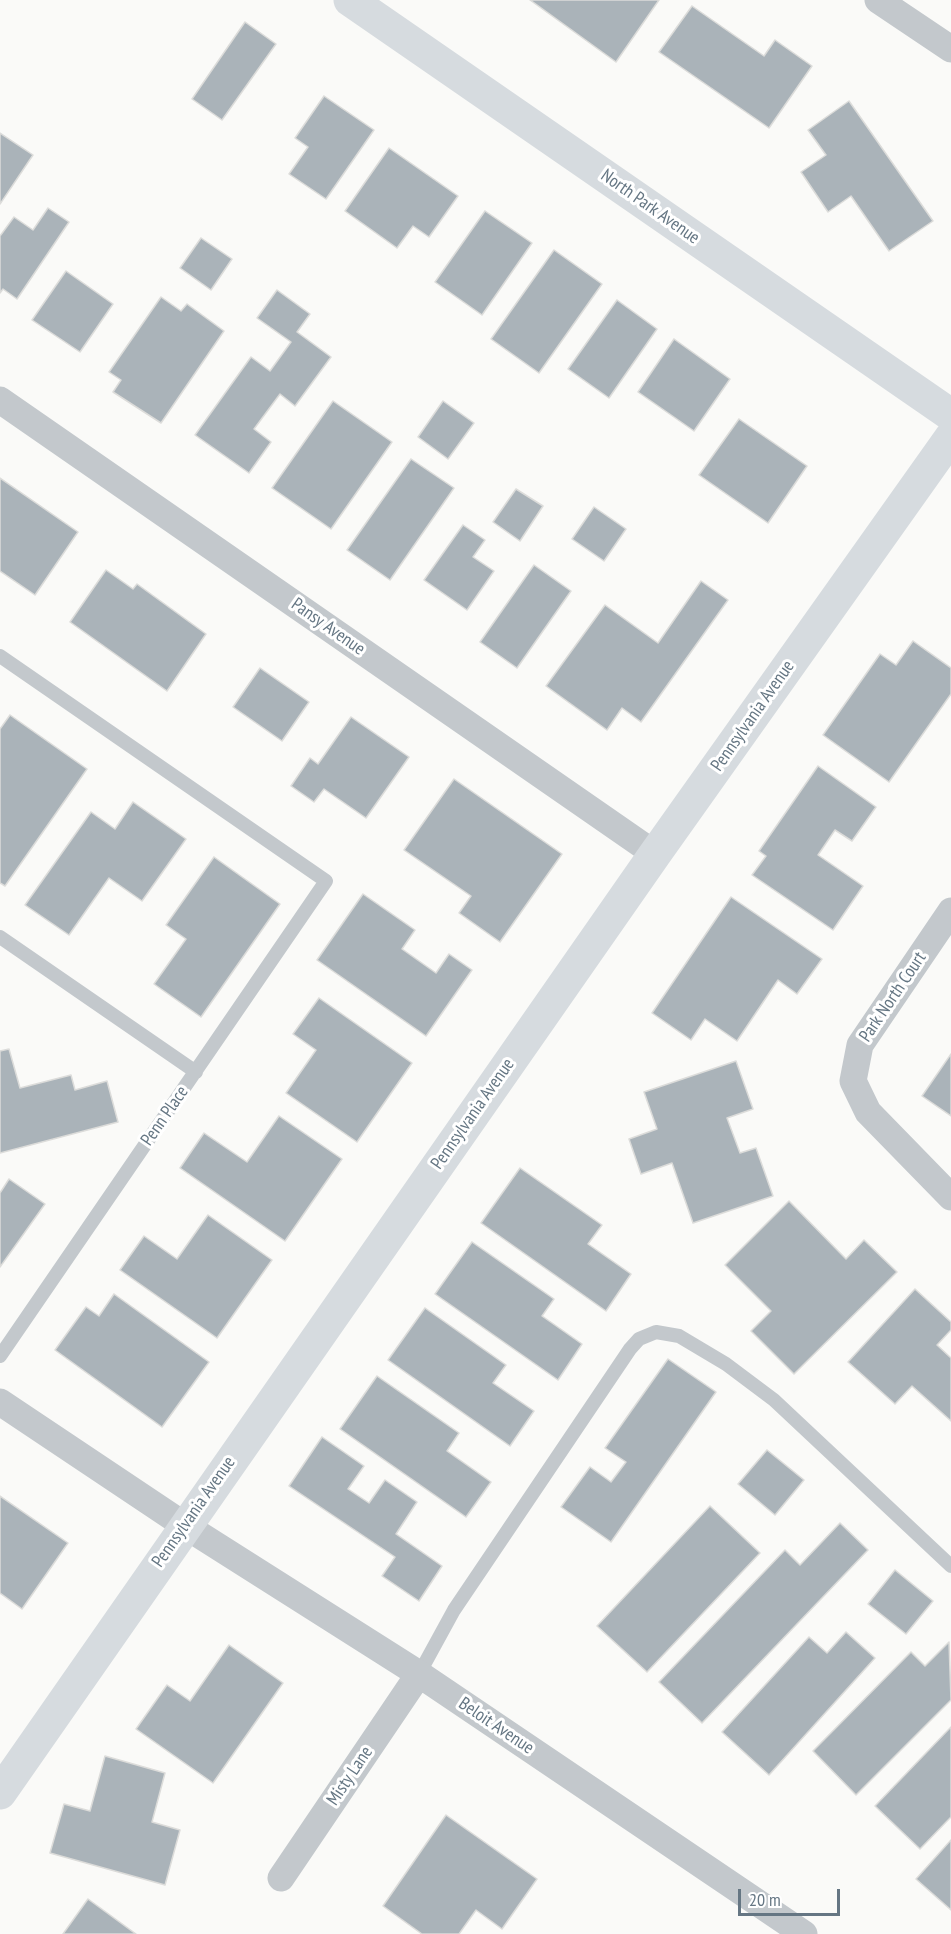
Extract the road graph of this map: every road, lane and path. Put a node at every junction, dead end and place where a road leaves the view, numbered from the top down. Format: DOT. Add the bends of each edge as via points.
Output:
graph roads {
  1 [pos="350,0"];
  2 [pos="878,0"];
  3 [pos="951,49"];
  4 [pos="0,400"];
  5 [pos="951,415"];
  6 [pos="951,437"];
  7 [pos="0,656"];
  8 [pos="655,854"];
  9 [pos="951,911"];
  10 [pos="0,937"];
  11 [pos="196,1071"];
  12 [pos="951,1197"];
  13 [pos="0,1356"];
  14 [pos="0,1402"];
  15 [pos="184,1525"];
  16 [pos="951,1566"];
  17 [pos="419,1674"];
  18 [pos="0,1793"];
  19 [pos="281,1878"];
  20 [pos="804,1934"];
  1 -- 5 [label="street, North Park Avenue"];
  2 -- 3 [label="street"];
  4 -- 8 [label="street, Pansy Avenue"];
  6 -- 8 [label="street, Pennsylvania Avenue"];
  7 -- 11 [label="lane" via="326,881"];
  8 -- 15 [label="street, Pennsylvania Avenue"];
  9 -- 12 [label="street, Park North Court" via="860,1044 853,1081 868,1112"];
  10 -- 11 [label="lane, Penn Place"];
  11 -- 13 [label="lane, Penn Place"];
  14 -- 15 [label="street"];
  15 -- 17 [label="street, Beloit Avenue"];
  15 -- 18 [label="street, Pennsylvania Avenue"];
  16 -- 17 [label="lane" via="774,1400 679,1335 656,1332 639,1339 630,1349 454,1610"];
  17 -- 19 [label="street, Misty Lane"];
  17 -- 20 [label="street, Beloit Avenue"];
}
